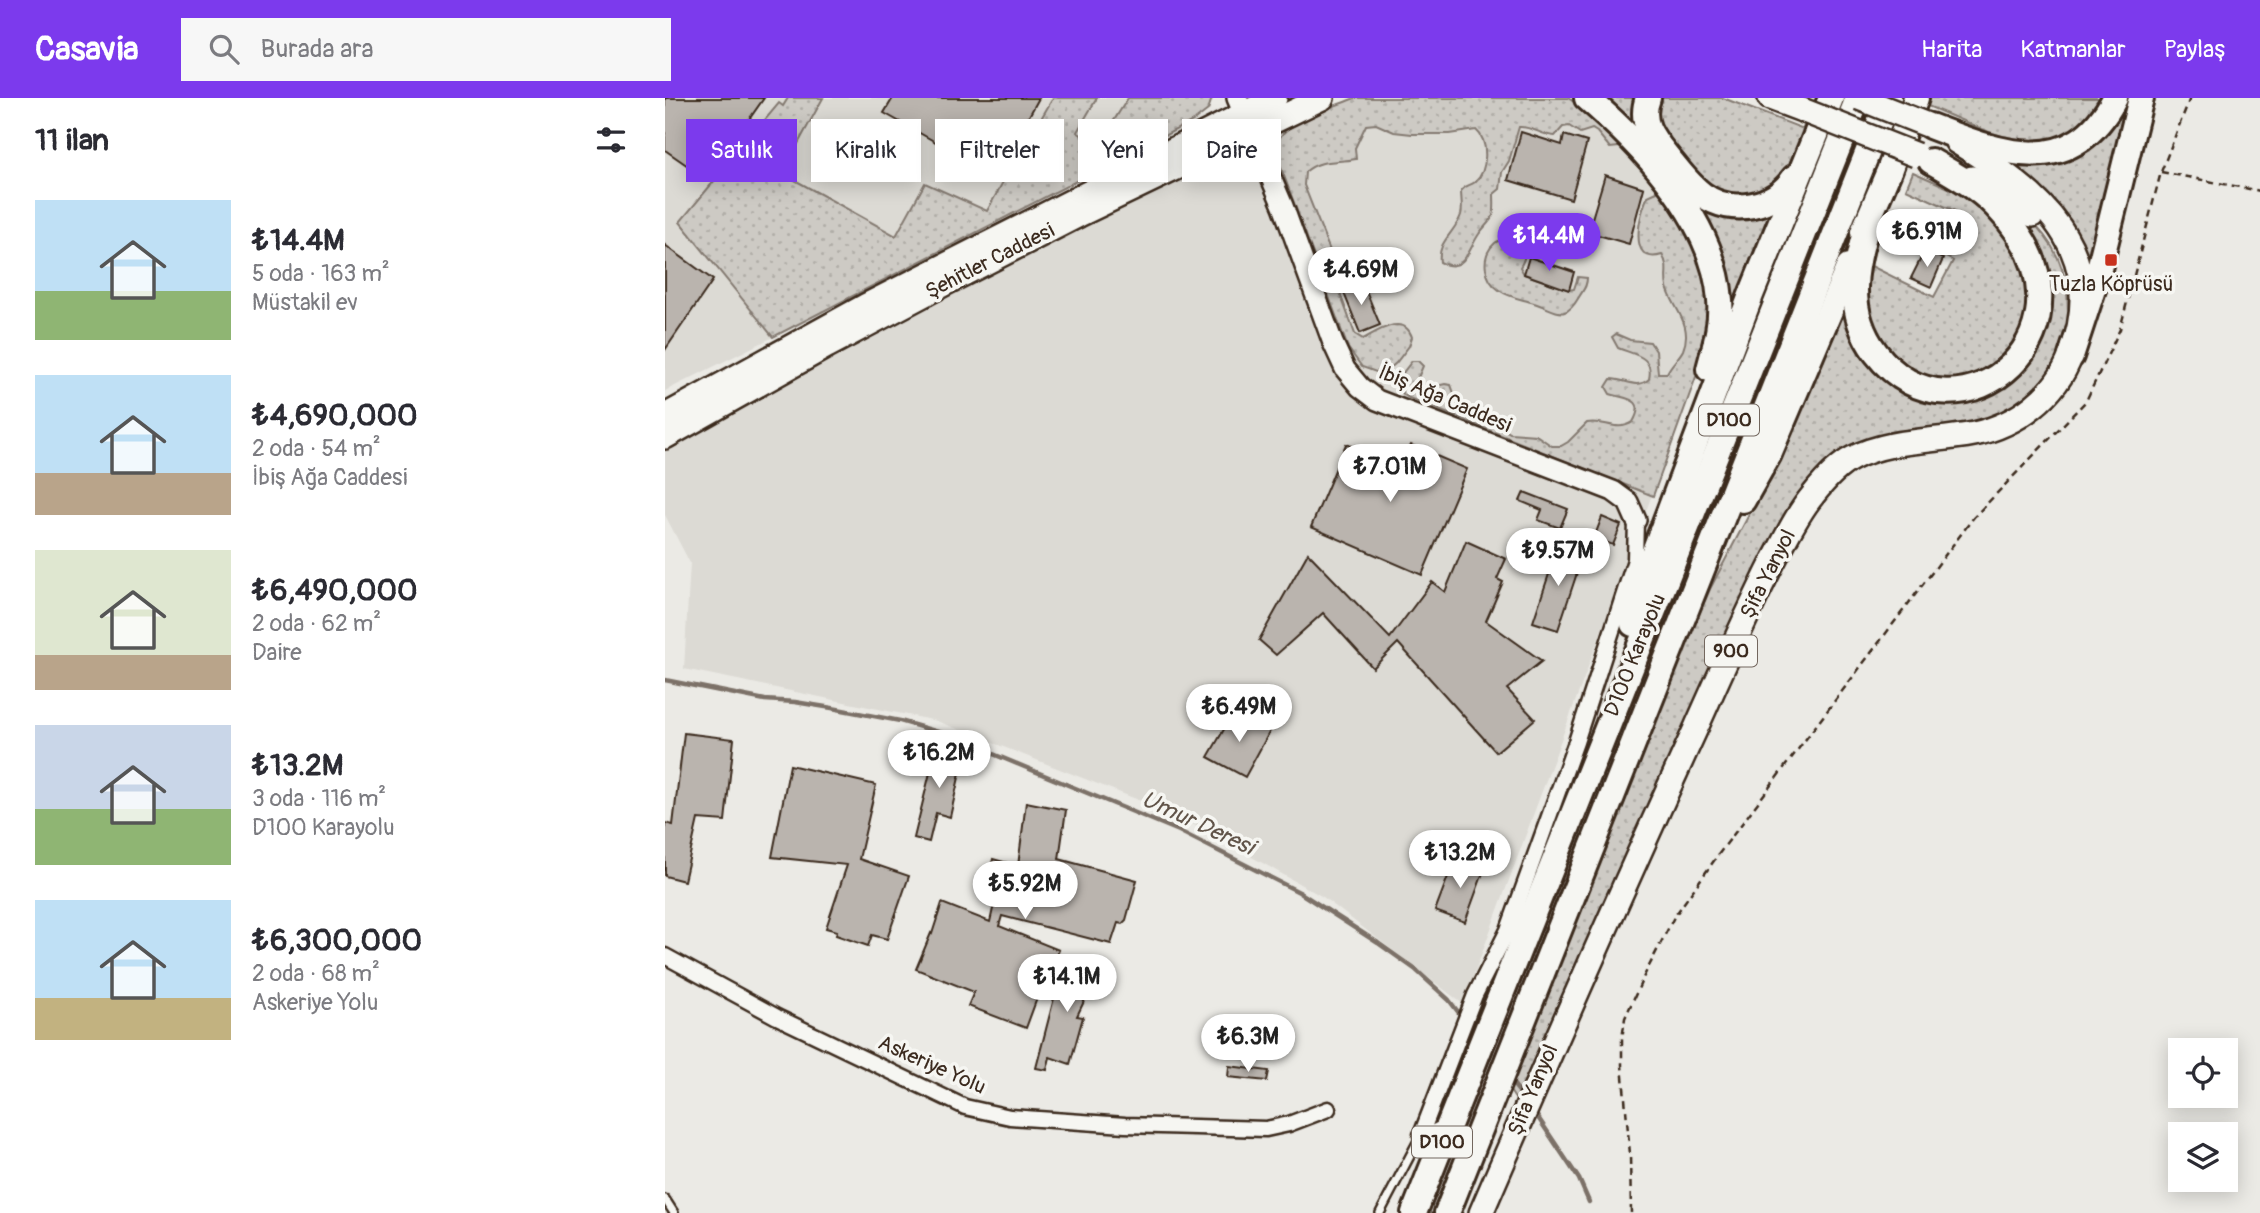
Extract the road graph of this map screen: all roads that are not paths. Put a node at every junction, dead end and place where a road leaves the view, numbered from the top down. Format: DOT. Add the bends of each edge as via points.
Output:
graph roads {
  1 [pos="1275,98"];
  2 [pos="1322,98"];
  3 [pos="1587,98"];
  4 [pos="1648,98"];
  5 [pos="1770,98"];
  6 [pos="1831,98"];
  7 [pos="1859,98"];
  8 [pos="1889,98"];
  9 [pos="1916,98"];
  10 [pos="2115,98"];
  11 [pos="2141,98"];
  12 [pos="1244,115"];
  13 [pos="1930,126"];
  14 [pos="1811,146"];
  15 [pos="1923,158"];
  16 [pos="1870,218"];
  17 [pos="2071,356"];
  18 [pos="665,416"];
  19 [pos="665,437"];
  20 [pos="1679,488"];
  21 [pos="1636,520"];
  22 [pos="1698,580"];
  23 [pos="1600,743"];
  24 [pos="665,956"];
  25 [pos="1328,1109"];
  26 [pos="1451,1119"];
  27 [pos="1422,1135"];
  28 [pos="665,1199"];
  29 [pos="674,1213"];
  30 [pos="1380,1213"];
  31 [pos="1414,1213"];
  32 [pos="1447,1213"];
  33 [pos="1481,1213"];
  1 -- 12 [label="main road, Şehitler Caddesi"];
  2 -- 12 [label="main road, Şehitler Caddesi"];
  3 -- 20 [label="highway" via="1620,127 1665,180 1702,235 1717,279 1720,322 1716,345"];
  4 -- 14 [label="highway" via="1644,118 1653,138 1695,189 1723,205 1745,206 1774,197 1791,182"];
  5 -- 15 [label="main road, bridge"];
  6 -- 14 [label="highway"];
  7 -- 13 [label="main road, Şifa Yanyol, bridge"];
  7 -- 23 [label="highway, D100 Karayolu / D100"];
  8 -- 22 [label="highway, D100 Karayolu / D100"];
  9 -- 16 [label="highway"];
  10 -- 13 [label="highway" via="2080,141 2050,153 2004,150"];
  11 -- 17 [label="highway" via="2100,266"];
  12 -- 18 [label="main road, Şehitler Caddesi" via="876,300"];
  12 -- 19 [label="main road, Şehitler Caddesi" via="1079,215 827,346"];
  12 -- 21 [label="street, İbiş Ağa Caddesi" via="1333,343 1360,387 1377,400 1613,491 1628,502"];
  13 -- 17 [label="main road, Şifa Yanyol / 900" via="2012,180 2061,226 2078,264 2082,295"];
  14 -- 20 [label="highway"];
  15 -- 16 [label="highway" via="1986,197 2030,254 2039,291 2038,318 2030,343 2013,365 1978,386 1955,391 1916,384 1887,366 1866,336 1853,291 1858,253"];
  15 -- 17 [label="main road" via="2013,200 2054,239 2073,294"];
  16 -- 22 [label="highway" via="1769,454"];
  17 -- 33 [label="main road, Şifa Yanyol / 900" via="2047,394 2022,414 1975,433 1895,444 1857,457 1830,475 1803,508 1745,620"];
  20 -- 23 [label="highway" via="1653,557"];
  21 -- 27 [label="street" via="1635,561 1576,742 1509,930 1475,995"];
  22 -- 32 [label="highway, D100 Karayolu / D100"];
  23 -- 26 [label="highway, D100 Karayolu / D100"];
  24 -- 25 [label="street, Askeriye Yolu" via="777,1017 965,1107 1010,1117 1266,1129"];
  26 -- 27 [label="lane"];
  26 -- 31 [label="highway, D100 Karayolu / D100"];
  27 -- 30 [label="lane"];
  28 -- 29 [label="lane"];
}
